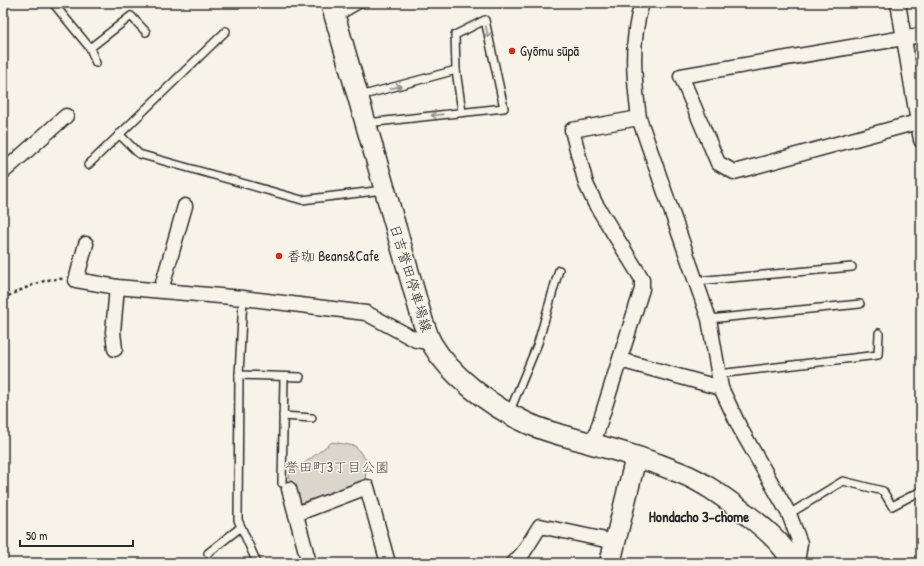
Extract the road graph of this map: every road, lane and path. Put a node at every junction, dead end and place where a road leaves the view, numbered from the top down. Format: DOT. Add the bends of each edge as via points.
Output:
graph roads {
  1 [pos="53,3"];
  2 [pos="362,3"];
  3 [pos="642,3"];
  4 [pos="898,3"];
  5 [pos="334,10"];
  6 [pos="226,31"];
  7 [pos="146,32"];
  8 [pos="921,36"];
  9 [pos="904,38"];
  10 [pos="90,48"];
  11 [pos="96,63"];
  12 [pos="456,70"];
  13 [pos="358,97"];
  14 [pos="462,112"];
  15 [pos="66,116"];
  16 [pos="639,118"];
  17 [pos="920,121"];
  18 [pos="365,123"];
  19 [pos="118,134"];
  20 [pos="921,140"];
  21 [pos="88,165"];
  22 [pos="3,172"];
  23 [pos="385,190"];
  24 [pos="185,206"];
  25 [pos="86,244"];
  26 [pos="852,267"];
  27 [pos="559,270"];
  28 [pos="76,280"];
  29 [pos="696,281"];
  30 [pos="117,287"];
  31 [pos="161,290"];
  32 [pos="3,298"];
  33 [pos="243,298"];
  34 [pos="860,304"];
  35 [pos="709,319"];
  36 [pos="879,334"];
  37 [pos="431,343"];
  38 [pos="115,349"];
  39 [pos="620,360"];
  40 [pos="239,375"];
  41 [pos="284,377"];
  42 [pos="300,377"];
  43 [pos="719,381"];
  44 [pos="509,413"];
  45 [pos="283,416"];
  46 [pos="312,418"];
  47 [pos="593,444"];
  48 [pos="636,457"];
  49 [pos="285,486"];
  50 [pos="921,491"];
  51 [pos="296,514"];
  52 [pos="789,514"];
  53 [pos="241,527"];
  54 [pos="615,542"];
  55 [pos="208,554"];
  56 [pos="257,563"];
  57 [pos="309,563"];
  58 [pos="388,563"];
  59 [pos="514,563"];
  60 [pos="610,563"];
  61 [pos="793,563"];
  62 [pos="797,563"];
  1 -- 10 [label="lane"];
  2 -- 5 [label="lane"];
  3 -- 16 [label="street" via="636,20 634,53 634,82"];
  4 -- 9 [label="street"];
  5 -- 13 [label="main road, 日吉誉田停車場線"];
  6 -- 19 [label="lane"];
  7 -- 10 [label="lane" via="131,16"];
  8 -- 9 [label="street"];
  9 -- 17 [label="street"];
  9 -- 17 [label="street" via="681,76 718,163 734,172"];
  10 -- 11 [label="lane"];
  13 -- 12 [label="lane, one-way"];
  12 -- 14 [label="lane"];
  12 -- 14 [label="lane, one-way" via="454,35 485,20 504,108"];
  13 -- 18 [label="main road, 日吉誉田停車場線"];
  14 -- 18 [label="lane, one-way"];
  15 -- 22 [label="street"];
  16 -- 29 [label="street"];
  16 -- 39 [label="street" via="572,130 586,184 642,279 642,289"];
  17 -- 20 [label="street"];
  18 -- 23 [label="main road, 日吉誉田停車場線"];
  19 -- 21 [label="lane"];
  19 -- 23 [label="lane" via="139,154 302,200"];
  23 -- 37 [label="main road, 日吉誉田停車場線"];
  24 -- 31 [label="street"];
  25 -- 28 [label="street"];
  26 -- 29 [label="lane"];
  27 -- 44 [label="lane" via="538,343"];
  28 -- 30 [label="street"];
  28 -- 32 [label="path" via="56,278"];
  29 -- 35 [label="street"];
  30 -- 31 [label="street"];
  30 -- 38 [label="street" via="113,332"];
  31 -- 33 [label="street"];
  33 -- 37 [label="street" via="366,313 416,340"];
  33 -- 40 [label="lane"];
  34 -- 35 [label="lane"];
  35 -- 43 [label="street"];
  36 -- 43 [label="lane" via="878,355"];
  37 -- 44 [label="main road, 日吉誉田停車場線" via="465,381"];
  39 -- 43 [label="street"];
  39 -- 47 [label="street"];
  40 -- 41 [label="lane"];
  40 -- 53 [label="lane" via="238,520"];
  41 -- 42 [label="lane"];
  41 -- 45 [label="lane"];
  43 -- 52 [label="street" via="740,428"];
  44 -- 47 [label="main road, 日吉誉田停車場線" via="548,431"];
  45 -- 46 [label="lane"];
  45 -- 49 [label="lane"];
  47 -- 48 [label="main road, 日吉誉田停車場線"];
  48 -- 54 [label="main road"];
  48 -- 61 [label="main road, 日吉誉田停車場線" via="683,474 722,498 760,525 789,555"];
  49 -- 51 [label="street"];
  50 -- 52 [label="lane" via="892,506 883,491 843,481"];
  51 -- 57 [label="street"];
  51 -- 58 [label="street" via="367,487"];
  52 -- 62 [label="street" via="800,543"];
  53 -- 55 [label="lane"];
  53 -- 56 [label="lane"];
  54 -- 59 [label="street" via="540,526"];
  54 -- 60 [label="main road"];
}
